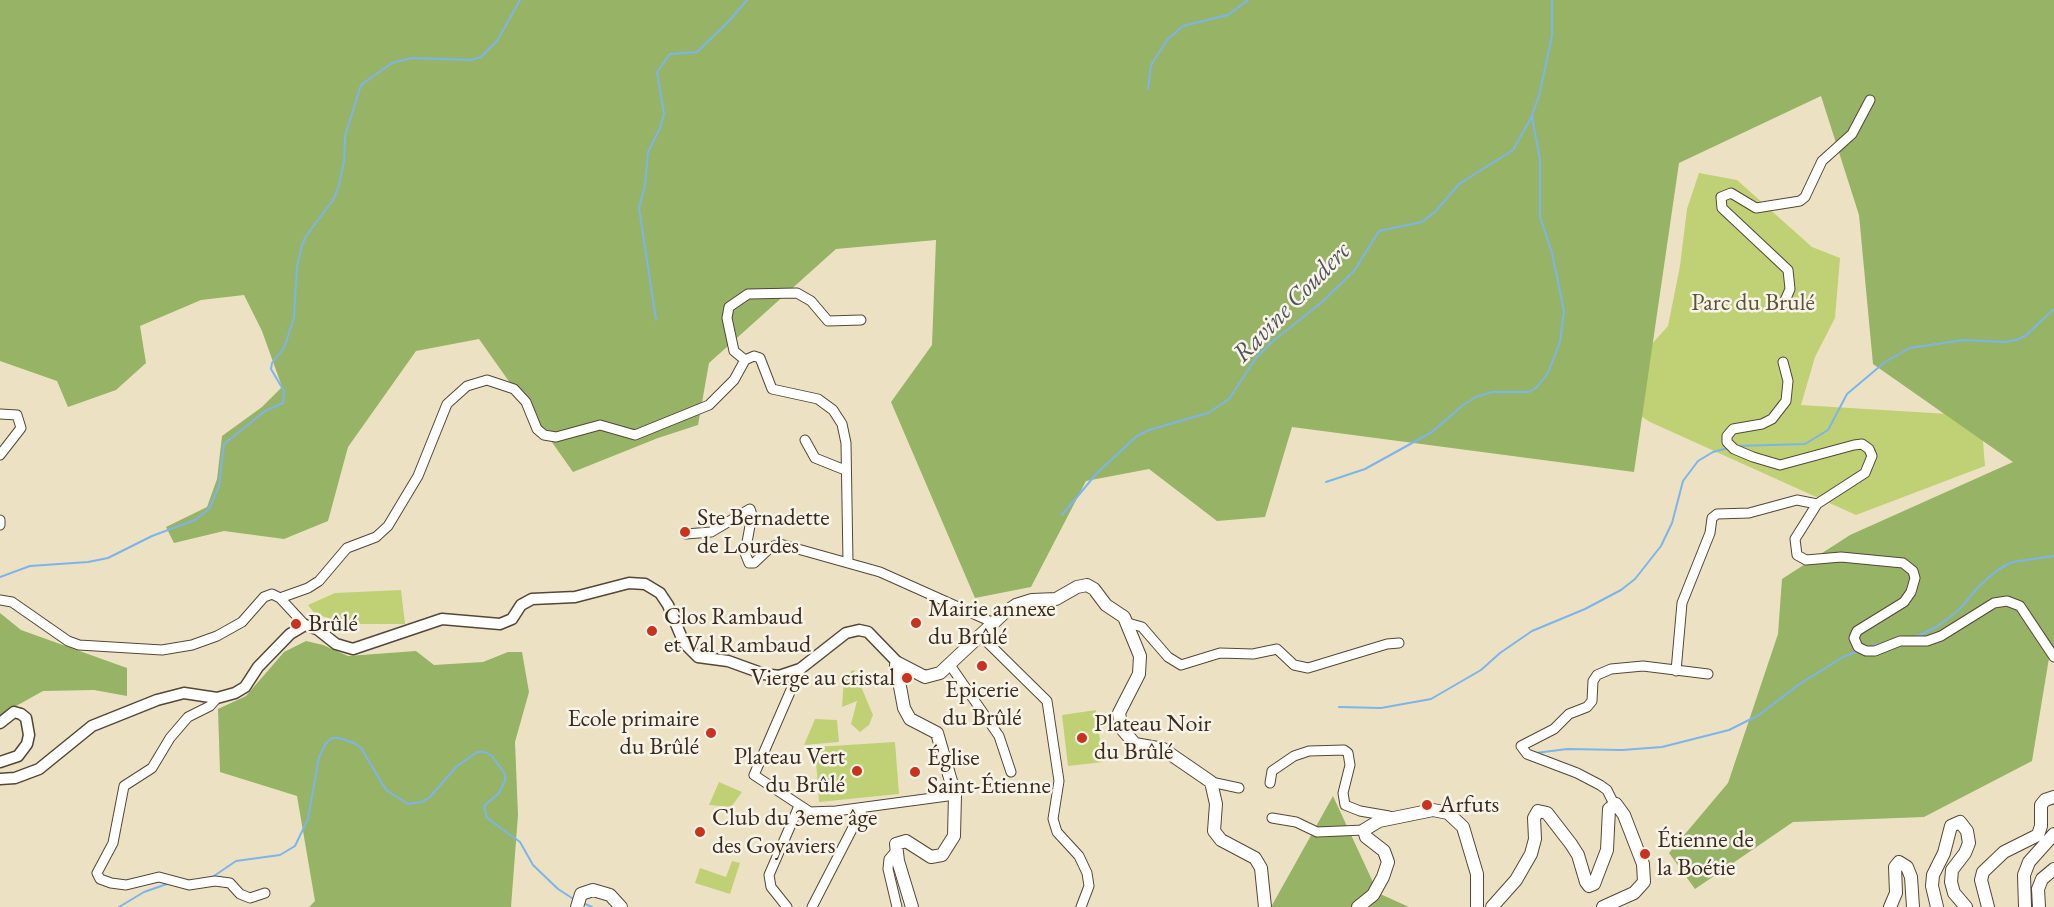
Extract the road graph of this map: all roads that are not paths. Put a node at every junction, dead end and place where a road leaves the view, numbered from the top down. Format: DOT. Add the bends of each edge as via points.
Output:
graph roads {
  1 [pos="1870,100"];
  2 [pos="1784,303"];
  3 [pos="861,320"];
  4 [pos="745,360"];
  5 [pos="1783,362"];
  6 [pos="0,414"];
  7 [pos="805,440"];
  8 [pos="0,454"];
  9 [pos="845,470"];
  10 [pos="1817,504"];
  11 [pos="0,520"];
  12 [pos="0,525"];
  13 [pos="686,534"];
  14 [pos="848,562"];
  15 [pos="280,598"];
  16 [pos="0,600"];
  17 [pos="994,623"];
  18 [pos="1128,623"];
  19 [pos="305,625"];
  20 [pos="981,636"];
  21 [pos="1399,644"];
  22 [pos="2054,657"];
  23 [pos="898,663"];
  24 [pos="950,666"];
  25 [pos="800,669"];
  26 [pos="1676,670"];
  27 [pos="1708,674"];
  28 [pos="217,698"];
  29 [pos="0,723"];
  30 [pos="0,762"];
  31 [pos="1011,772"];
  32 [pos="0,779"];
  33 [pos="1211,782"];
  34 [pos="1270,783"];
  35 [pos="1239,788"];
  36 [pos="955,795"];
  37 [pos="2054,797"];
  38 [pos="1614,804"];
  39 [pos="799,806"];
  40 [pos="863,808"];
  41 [pos="1402,816"];
  42 [pos="1272,818"];
  43 [pos="1364,830"];
  44 [pos="2054,834"];
  45 [pos="896,851"];
  46 [pos="2054,869"];
  47 [pos="265,893"];
  48 [pos="577,907"];
  49 [pos="621,907"];
  50 [pos="787,907"];
  51 [pos="813,907"];
  52 [pos="897,907"];
  53 [pos="912,907"];
  54 [pos="1081,907"];
  55 [pos="1265,907"];
  56 [pos="1358,907"];
  57 [pos="1477,907"];
  58 [pos="1492,907"];
  59 [pos="1603,907"];
  60 [pos="1890,907"];
  61 [pos="1913,907"];
  62 [pos="1937,907"];
  63 [pos="1966,907"];
  64 [pos="1988,907"];
  65 [pos="2025,907"];
  66 [pos="2039,907"];
  1 -- 2 [label="street" via="1852,134 1822,161 1800,201 1756,208 1731,193 1721,197 1722,208 1788,270 1790,289"];
  3 -- 4 [label="street" via="828,321 811,300 797,293 748,294 729,307 727,318 734,351"];
  4 -- 9 [label="street" via="752,356 760,358 767,383 774,390 818,399 833,410 845,436"];
  4 -- 15 [label="street" via="734,380 709,405 635,435 600,425 556,437 544,435 514,389 487,380 467,386 447,404 418,476 388,526 376,537 347,548 319,581"];
  5 -- 10 [label="street" via="1788,381 1786,401 1772,419 1733,429 1727,442 1754,458 1780,465 1854,445 1862,444 1869,449 1872,456 1865,473"];
  6 -- 8 [label="street" via="17,415 21,428"];
  7 -- 9 [label="street" via="815,458"];
  9 -- 14 [label="street"];
  10 -- 22 [label="street" via="1795,539 1797,555 1806,560 1841,557 1903,563 1913,571 1913,585 1904,602 1857,631 1854,638 1858,646 1875,651 1900,641 1927,641 1994,603 2007,602 2019,606"];
  10 -- 26 [label="street" via="1797,500 1712,518 1710,533 1682,603"];
  11 -- 12 [label="street"];
  13 -- 14 [label="street" via="711,532 750,509 746,554 749,563 780,544"];
  14 -- 17 [label="street" via="899,579"];
  15 -- 16 [label="street" via="272,594 264,597 242,622 217,636 162,650 79,645 12,602"];
  15 -- 19 [label="street"];
  17 -- 18 [label="main road" via="1024,602 1056,598 1087,585"];
  17 -- 20 [label="main road"];
  18 -- 21 [label="street" via="1142,627 1168,657 1181,665 1220,653 1253,654 1277,649 1294,665 1308,668 1387,644"];
  18 -- 33 [label="main road" via="1141,666 1119,713 1122,729 1135,744 1163,748"];
  19 -- 25 [label="street" via="336,644 353,649 442,619 500,624 512,619 521,605 532,599 568,598 637,583 660,593 684,643 698,657 779,676"];
  19 -- 28 [label="street" via="274,650 245,687"];
  20 -- 24 [label="main road"];
  20 -- 54 [label="street" via="1047,701 1059,781 1053,819 1057,832 1079,856 1087,873 1089,886"];
  23 -- 24 [label="main road" via="925,677"];
  23 -- 25 [label="street" via="867,632 853,630"];
  23 -- 36 [label="main road" via="896,675 903,708 910,719 937,733"];
  24 -- 31 [label="street" via="999,736"];
  25 -- 39 [label="street" via="754,776"];
  26 -- 27 [label="street"];
  26 -- 38 [label="street" via="1621,666 1604,672 1593,681 1591,704 1521,746 1527,754 1600,785"];
  28 -- 32 [label="street" via="184,693 157,700 92,726 39,769"];
  28 -- 47 [label="street" via="188,717 152,768 124,786 113,843 97,873 111,884 126,885 159,877 189,885 215,880 230,883 250,898"];
  29 -- 30 [label="street" via="14,712 21,714 26,718 29,735 18,756"];
  33 -- 35 [label="street"];
  33 -- 55 [label="main road" via="1216,804 1214,831 1221,840 1255,858 1261,868"];
  34 -- 41 [label="street" via="1272,771 1294,756 1309,751 1344,750 1350,765 1345,805"];
  36 -- 40 [label="street"];
  36 -- 45 [label="main road" via="954,836 942,855 931,857 906,841 896,844"];
  37 -- 64 [label="main road" via="2041,805 2042,826 2038,835 2004,852 1983,872 1981,880"];
  38 -- 58 [label="main road" via="1609,809 1607,850 1594,884 1587,884 1578,855 1551,817 1541,810 1534,818 1535,839 1526,865"];
  38 -- 59 [label="main road" via="1624,815 1643,864 1644,882 1634,893"];
  39 -- 40 [label="street" via="818,812"];
  39 -- 50 [label="street" via="770,875 771,887"];
  40 -- 51 [label="street"];
  41 -- 43 [label="main road" via="1379,820"];
  41 -- 57 [label="main road" via="1433,810 1448,813 1462,826 1477,874"];
  42 -- 43 [label="street" via="1296,822 1317,832"];
  43 -- 56 [label="main road" via="1366,837 1384,851 1388,862 1373,895"];
  44 -- 65 [label="main road" via="2029,862 2024,875"];
  45 -- 52 [label="street" via="889,859 888,869"];
  45 -- 53 [label="main road"];
  46 -- 66 [label="main road" via="2042,879 2038,889"];
  48 -- 49 [label="main road" via="581,894 593,890 610,895"];
  60 -- 61 [label="main road" via="1896,893 1895,867 1899,862 1907,867 1911,877"];
  62 -- 63 [label="main road" via="1933,875 1951,826 1959,822 1969,843 1952,870 1951,882 1954,893"];
}
